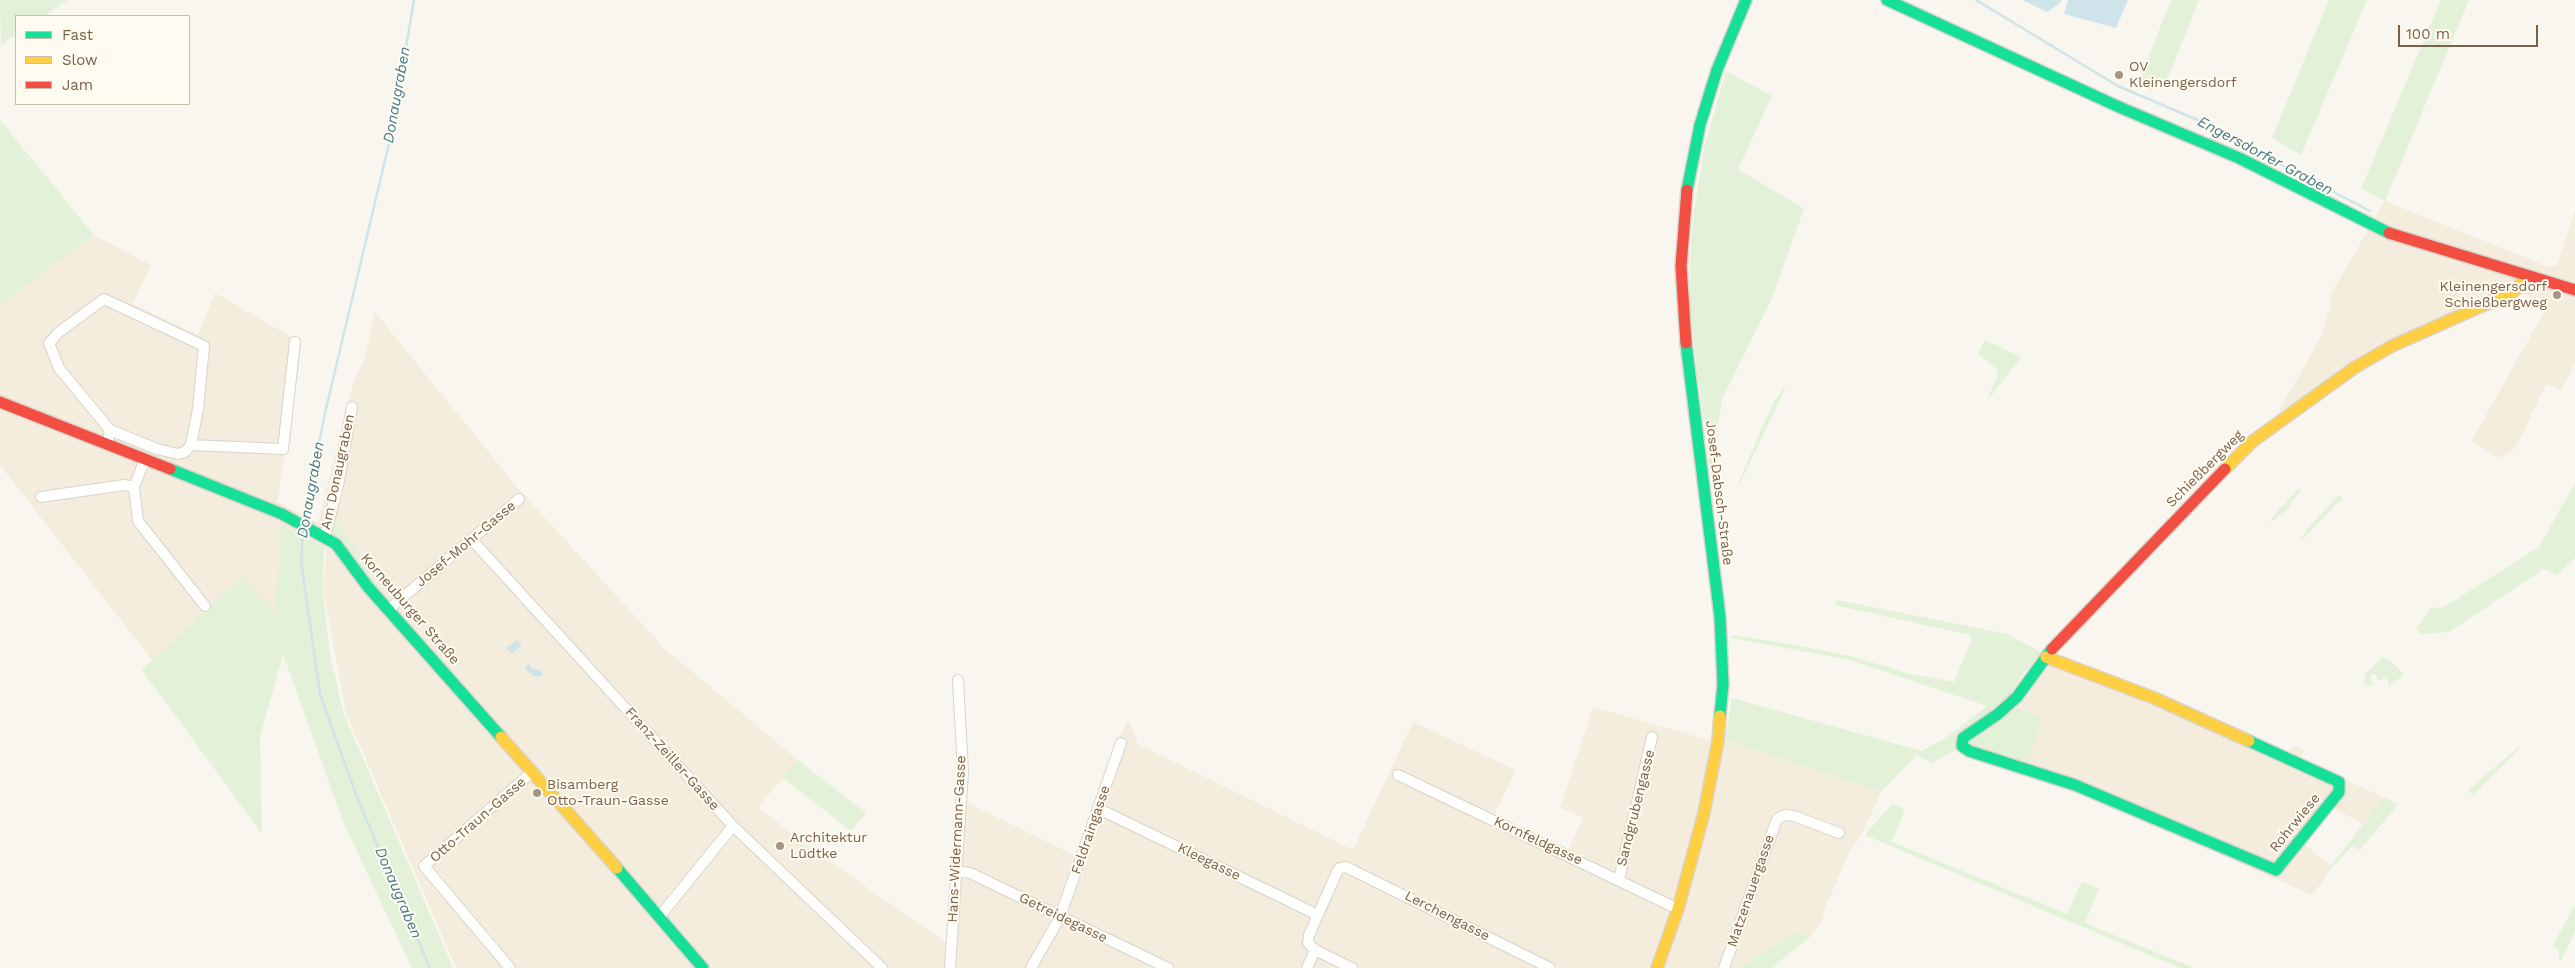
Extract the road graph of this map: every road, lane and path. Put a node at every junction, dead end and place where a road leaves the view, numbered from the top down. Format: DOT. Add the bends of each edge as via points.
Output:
graph roads {
  1 [pos="1746,0"];
  2 [pos="1752,0"];
  3 [pos="1887,0"];
  4 [pos="1738,22"];
  5 [pos="2525,275"];
  6 [pos="2575,290"];
  7 [pos="295,342"];
  8 [pos="0,402"];
  9 [pos="352,407"];
  10 [pos="110,430"];
  11 [pos="107,444"];
  12 [pos="191,445"];
  13 [pos="145,459"];
  14 [pos="134,487"];
  15 [pos="41,497"];
  16 [pos="519,499"];
  17 [pos="322,534"];
  18 [pos="472,540"];
  19 [pos="205,606"];
  20 [pos="389,609"];
  21 [pos="2046,657"];
  22 [pos="958,680"];
  23 [pos="1652,737"];
  24 [pos="1121,743"];
  25 [pos="1966,750"];
  26 [pos="531,773"];
  27 [pos="1398,775"];
  28 [pos="1099,809"];
  29 [pos="733,826"];
  30 [pos="1838,833"];
  31 [pos="957,871"];
  32 [pos="1619,879"];
  33 [pos="1678,909"];
  34 [pos="1318,914"];
  35 [pos="660,916"];
  36 [pos="1060,916"];
  37 [pos="1315,950"];
  38 [pos="510,968"];
  39 [pos="703,968"];
  40 [pos="882,968"];
  41 [pos="950,968"];
  42 [pos="1031,968"];
  43 [pos="1168,968"];
  44 [pos="1307,968"];
  45 [pos="1352,968"];
  46 [pos="1550,968"];
  47 [pos="1657,968"];
  48 [pos="1724,968"];
  1 -- 4 [label="street, Josef-Dabsch-Straße"];
  2 -- 4 [label="street, Josef-Dabsch-Straße"];
  3 -- 5 [label="street" via="2118,107 2238,158 2379,230"];
  4 -- 33 [label="street, Josef-Dabsch-Straße" via="1717,70 1700,125 1688,182 1682,235 1684,330 1720,617 1723,673 1720,726 1709,788"];
  5 -- 6 [label="street"];
  5 -- 21 [label="street, Schießbergweg" via="2515,291 2392,346 2354,368 2253,441"];
  7 -- 12 [label="street" via="283,450"];
  8 -- 11 [label="street, Korneuburger Straße"];
  9 -- 17 [label="street, Am Donaugraben" via="338,486"];
  10 -- 11 [label="street"];
  10 -- 12 [label="street" via="178,454"];
  10 -- 12 [label="street" via="59,368 49,343 104,299 204,346"];
  11 -- 13 [label="street, Korneuburger Straße"];
  13 -- 14 [label="street"];
  13 -- 17 [label="street, Korneuburger Straße"];
  14 -- 15 [label="street" via="124,484"];
  14 -- 19 [label="street" via="138,521"];
  16 -- 18 [label="street, Josef-Mohr-Gasse"];
  17 -- 20 [label="street, Korneuburger Straße" via="336,544"];
  18 -- 20 [label="street, Josef-Mohr-Gasse"];
  18 -- 29 [label="street, Franz-Zeiller-Gasse"];
  20 -- 26 [label="street, Korneuburger Straße"];
  21 -- 25 [label="street, Schießbergweg" via="2008,706 1963,738 1962,746"];
  21 -- 25 [label="street, Rohrwiese" via="2147,695 2336,780 2340,785 2339,792 2276,870 2075,785"];
  22 -- 31 [label="street, Hans-Widermann-Gasse" via="963,772"];
  23 -- 32 [label="street, Sandgrubengasse"];
  24 -- 28 [label="street, Feldraingasse"];
  26 -- 35 [label="street, Korneuburger Straße"];
  26 -- 38 [label="street, Otto-Traun-Gasse" via="424,866"];
  27 -- 32 [label="street, Kornfeldgasse"];
  28 -- 34 [label="street, Kleegasse"];
  28 -- 36 [label="street, Feldraingasse"];
  29 -- 35 [label="street"];
  29 -- 40 [label="street, Franz-Zeiller-Gasse"];
  30 -- 48 [label="street, Matzenauergasse" via="1794,816 1784,815 1777,819"];
  31 -- 36 [label="street, Getreidegasse" via="970,873"];
  31 -- 41 [label="street, Hans-Widermann-Gasse"];
  32 -- 33 [label="street, Kornfeldgasse"];
  33 -- 47 [label="street, Josef-Dabsch-Straße"];
  34 -- 37 [label="street" via="1308,940"];
  34 -- 46 [label="street, Lerchengasse" via="1338,870 1351,868"];
  35 -- 39 [label="street, Korneuburger Straße"];
  36 -- 42 [label="street, Feldraingasse"];
  36 -- 43 [label="street, Getreidegasse"];
  37 -- 44 [label="street"];
  37 -- 45 [label="street"];
}
